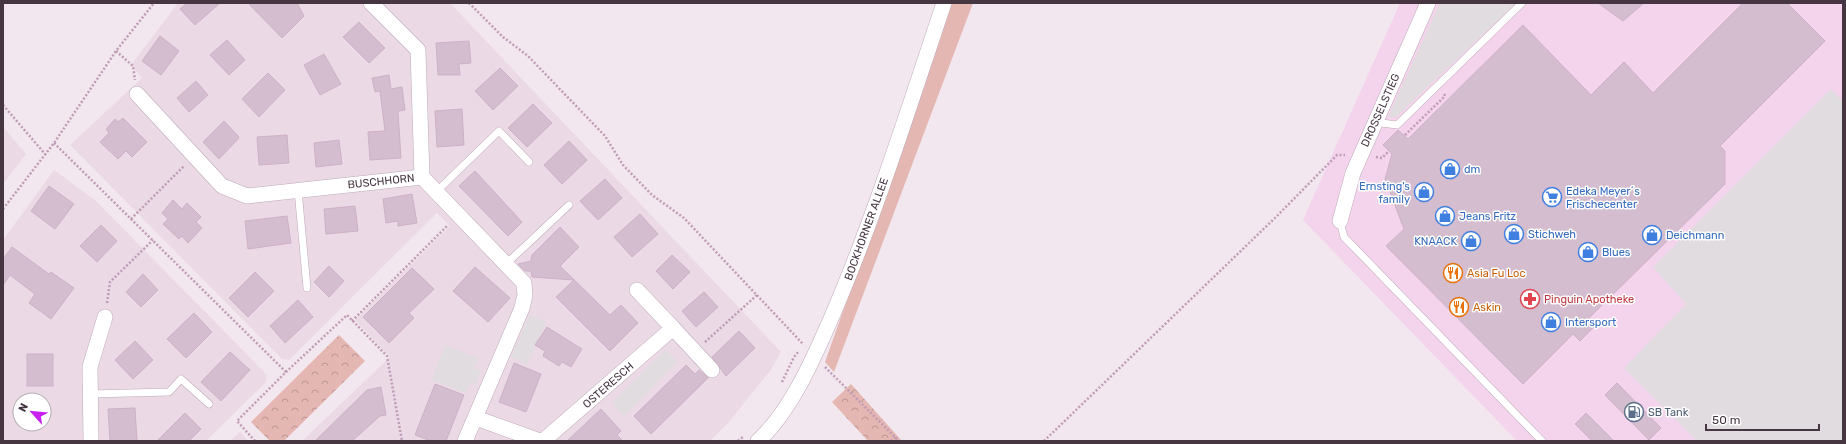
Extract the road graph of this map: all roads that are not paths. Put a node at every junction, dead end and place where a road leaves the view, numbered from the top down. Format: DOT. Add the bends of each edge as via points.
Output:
graph roads {
  1 [pos="371,3"];
  2 [pos="944,3"];
  3 [pos="1428,3"];
  4 [pos="1522,3"];
  5 [pos="137,94"];
  6 [pos="1374,122"];
  7 [pos="529,162"];
  8 [pos="422,177"];
  9 [pos="298,190"];
  10 [pos="436,192"];
  11 [pos="569,205"];
  12 [pos="1340,220"];
  13 [pos="506,264"];
  14 [pos="306,288"];
  15 [pos="637,290"];
  16 [pos="105,317"];
  17 [pos="673,328"];
  18 [pos="712,370"];
  19 [pos="90,394"];
  20 [pos="209,404"];
  21 [pos="476,418"];
  22 [pos="752,437"];
  23 [pos="91,441"];
  24 [pos="465,441"];
  25 [pos="540,441"];
  26 [pos="544,441"];
  27 [pos="1542,441"];
  1 -- 8 [label="street" via="418,50"];
  2 -- 22 [label="street, BOCKHORNER ALLEE" via="863,241 814,357 798,388 768,432"];
  3 -- 6 [label="street, DROSSELSTIEG"];
  4 -- 6 [label="lane" via="1396,125"];
  5 -- 9 [label="street, BUSCHHORN" via="222,186 247,196"];
  6 -- 12 [label="street, DROSSELSTIEG" via="1353,173"];
  7 -- 10 [label="lane" via="499,131"];
  8 -- 9 [label="street, BUSCHHORN"];
  8 -- 10 [label="street, BUSCHHORN"];
  9 -- 14 [label="lane"];
  10 -- 13 [label="street, BUSCHHORN"];
  11 -- 13 [label="lane"];
  12 -- 27 [label="lane" via="1344,237"];
  13 -- 21 [label="street, BUSCHHORN" via="524,283 522,308"];
  15 -- 17 [label="street"];
  16 -- 19 [label="street" via="90,367"];
  17 -- 18 [label="street"];
  17 -- 26 [label="street, OSTERESCH"];
  19 -- 20 [label="lane" via="169,392 181,379"];
  19 -- 23 [label="street"];
  21 -- 24 [label="street, BUSCHHORN"];
  21 -- 25 [label="street"];
}
